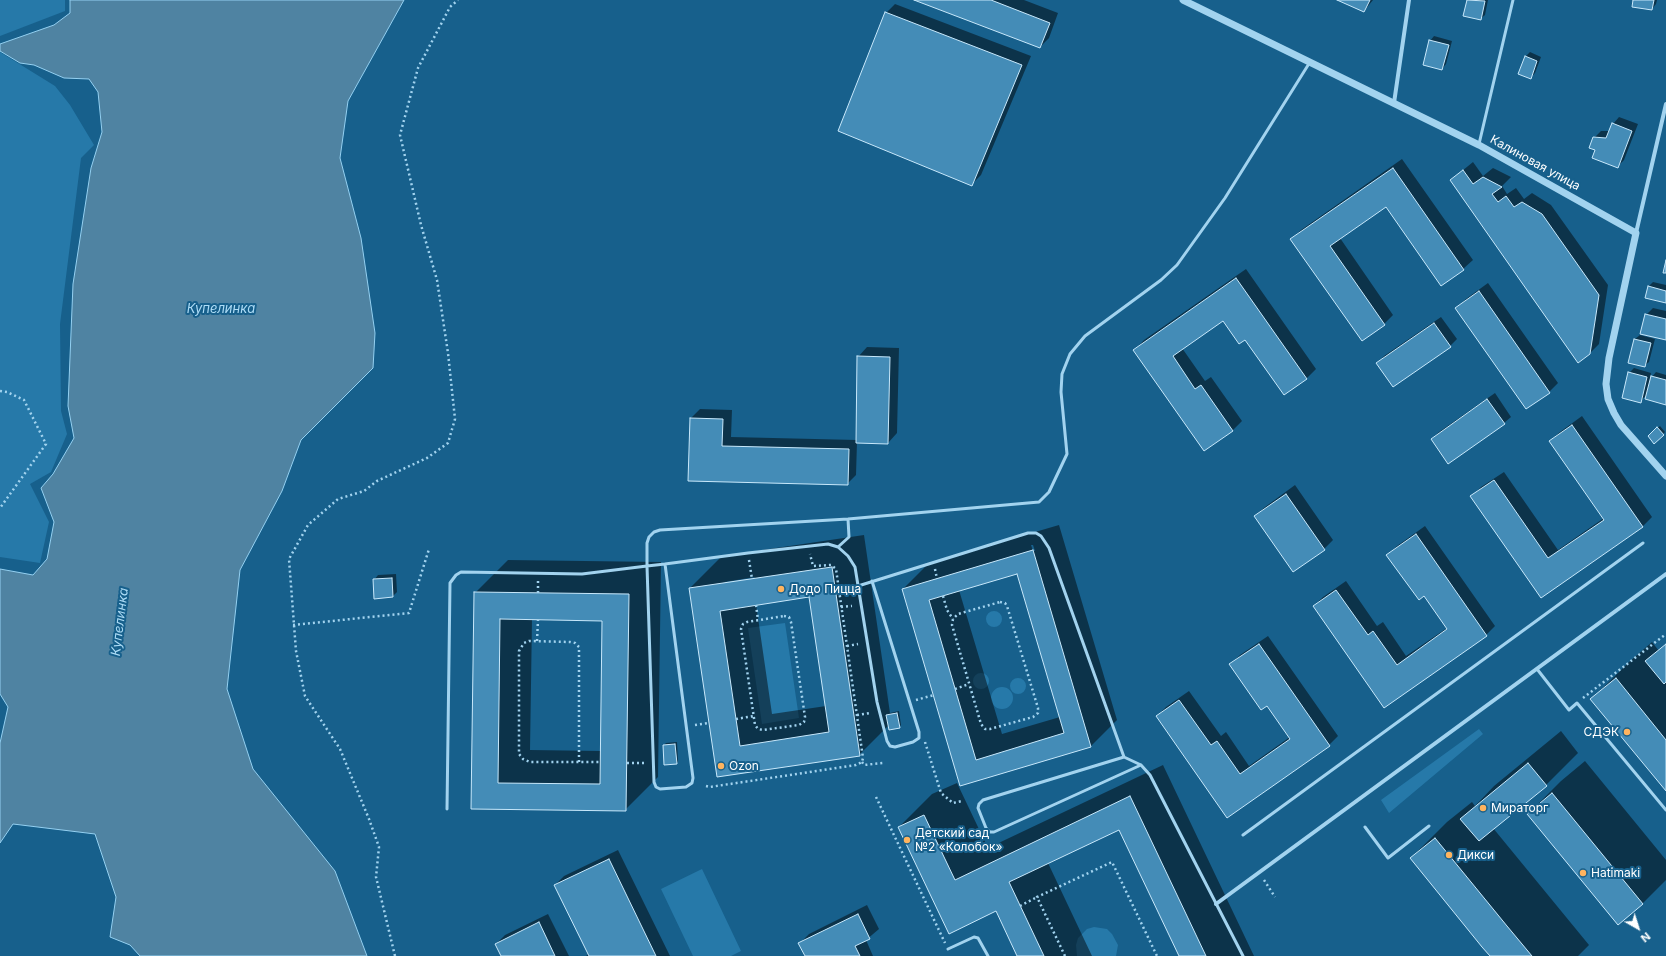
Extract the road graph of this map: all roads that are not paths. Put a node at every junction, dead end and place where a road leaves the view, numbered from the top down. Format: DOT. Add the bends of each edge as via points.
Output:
graph roads {
  1 [pos="1183,0"];
  2 [pos="1409,0"];
  3 [pos="1513,0"];
  4 [pos="1310,62"];
  5 [pos="1394,103"];
  6 [pos="1666,104"];
  7 [pos="1479,145"];
  8 [pos="1636,234"];
  9 [pos="1666,476"];
  10 [pos="848,519"];
  11 [pos="1643,543"];
  12 [pos="838,548"];
  13 [pos="665,564"];
  14 [pos="648,566"];
  15 [pos="1666,574"];
  16 [pos="872,581"];
  17 [pos="858,586"];
  18 [pos="1537,669"];
  19 [pos="1124,757"];
  20 [pos="1140,765"];
  21 [pos="447,809"];
  22 [pos="1666,810"];
  23 [pos="1429,826"];
  24 [pos="1365,827"];
  25 [pos="1243,835"];
  26 [pos="1216,904"];
  27 [pos="948,949"];
  28 [pos="988,956"];
  29 [pos="1243,956"];
  1 -- 4 [label="street, Калиновая улица"];
  2 -- 5 [label="street"];
  3 -- 7 [label="lane"];
  4 -- 5 [label="street, Калиновая улица"];
  4 -- 10 [label="lane" via="1225,198 1177,265 1161,280 1085,336 1070,354 1062,374 1061,392 1067,454 1044,499 1032,504"];
  5 -- 7 [label="street, Калиновая улица"];
  6 -- 8 [label="street"];
  7 -- 8 [label="street, Калиновая улица"];
  8 -- 9 [label="street" via="1609,358 1606,384 1608,399 1617,419"];
  10 -- 12 [label="lane" via="849,537"];
  10 -- 14 [label="lane" via="660,530 654,532 647,543"];
  11 -- 25 [label="lane"];
  12 -- 13 [label="lane" via="828,544"];
  12 -- 17 [label="lane" via="848,556 855,567"];
  13 -- 14 [label="lane"];
  13 -- 14 [label="lane" via="693,778 692,783 686,786 660,788 656,787 654,782"];
  14 -- 21 [label="lane" via="582,574 461,572 452,578"];
  15 -- 18 [label="street"];
  16 -- 17 [label="lane"];
  16 -- 17 [label="lane" via="910,702 919,738 913,742 895,747 890,746 887,741 877,702"];
  16 -- 19 [label="lane" via="1028,533 1041,536 1049,548"];
  18 -- 22 [label="lane" via="1569,710 1577,703"];
  18 -- 26 [label="street"];
  19 -- 20 [label="lane"];
  19 -- 20 [label="lane" via="983,800 978,808 986,828 994,832"];
  20 -- 26 [label="lane" via="1150,775"];
  23 -- 24 [label="lane" via="1388,858"];
  26 -- 29 [label="lane"];
  27 -- 28 [label="lane" via="974,937 978,938"];
}
